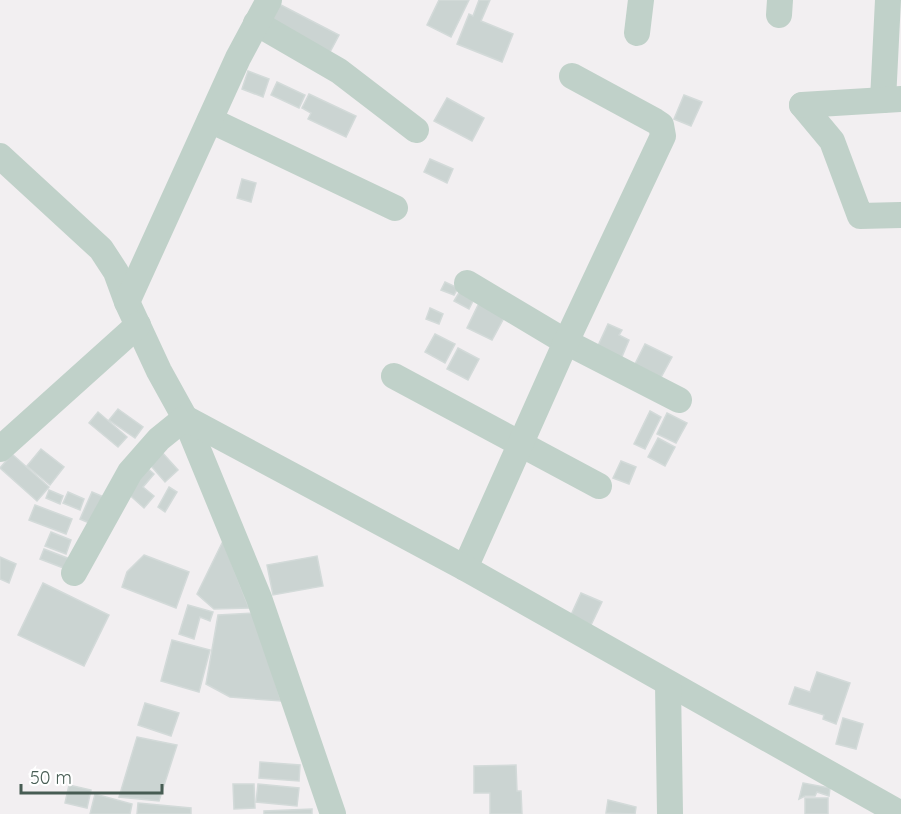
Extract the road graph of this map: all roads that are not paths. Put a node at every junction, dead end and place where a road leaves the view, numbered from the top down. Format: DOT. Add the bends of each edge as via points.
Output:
graph roads {
  1 [pos="269,0"];
  2 [pos="641,0"];
  3 [pos="888,0"];
  4 [pos="256,23"];
  5 [pos="637,33"];
  6 [pos="572,76"];
  7 [pos="892,100"];
  8 [pos="210,120"];
  9 [pos="416,130"];
  10 [pos="2,161"];
  11 [pos="395,208"];
  12 [pos="901,215"];
  13 [pos="467,283"];
  14 [pos="133,314"];
  15 [pos="566,342"];
  16 [pos="394,376"];
  17 [pos="679,400"];
  18 [pos="185,418"];
  19 [pos="521,444"];
  20 [pos="0,449"];
  21 [pos="599,486"];
  22 [pos="465,568"];
  23 [pos="74,573"];
  24 [pos="668,684"];
  25 [pos="333,814"];
  26 [pos="670,814"];
  27 [pos="901,814"];
  1 -- 4 [label="street"];
  2 -- 5 [label="street"];
  3 -- 7 [label="street"];
  4 -- 8 [label="street"];
  4 -- 9 [label="street" via="339,71"];
  6 -- 15 [label="street" via="661,125 663,136"];
  7 -- 12 [label="street" via="802,105 832,141 860,216"];
  8 -- 11 [label="street"];
  8 -- 14 [label="street"];
  10 -- 14 [label="street" via="102,249"];
  13 -- 15 [label="street"];
  14 -- 18 [label="street"];
  14 -- 20 [label="street"];
  15 -- 17 [label="street"];
  15 -- 19 [label="street"];
  16 -- 19 [label="street"];
  18 -- 22 [label="street"];
  18 -- 23 [label="street" via="159,439 130,472"];
  18 -- 25 [label="street" via="259,598"];
  19 -- 21 [label="street"];
  19 -- 22 [label="street"];
  22 -- 24 [label="street"];
  24 -- 26 [label="street"];
  24 -- 27 [label="street"];
}
